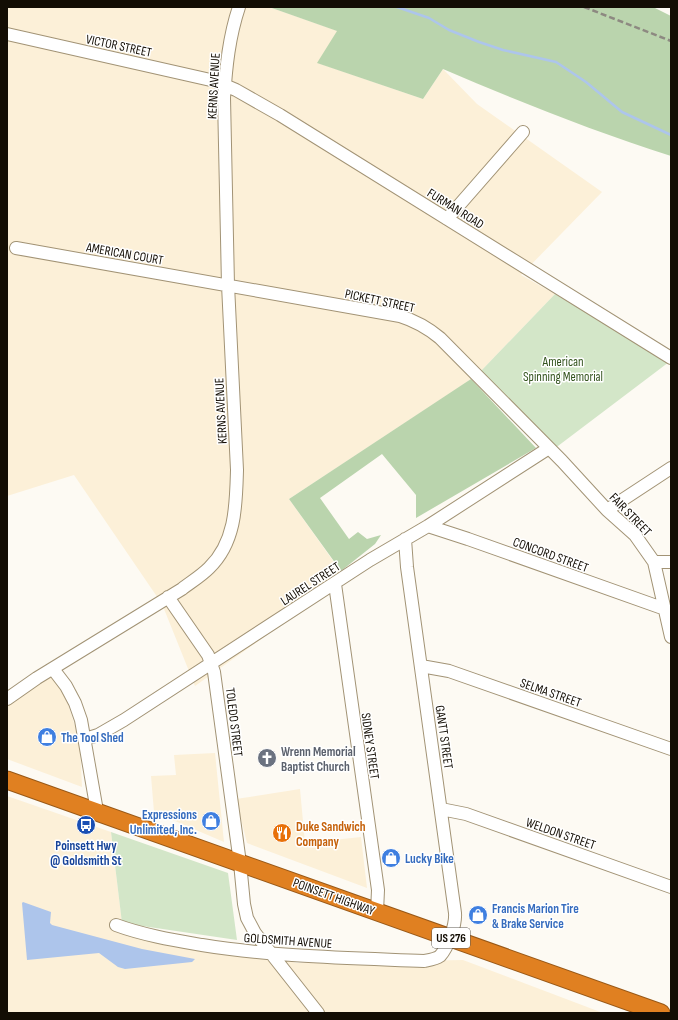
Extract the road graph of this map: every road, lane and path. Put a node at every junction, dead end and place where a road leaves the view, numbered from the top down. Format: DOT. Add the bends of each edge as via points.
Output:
graph roads {
  1 [pos="239,7"];
  2 [pos="7,34"];
  3 [pos="225,85"];
  4 [pos="523,132"];
  5 [pos="447,219"];
  6 [pos="16,248"];
  7 [pos="228,285"];
  8 [pos="671,358"];
  9 [pos="549,448"];
  10 [pos="671,468"];
  11 [pos="607,510"];
  12 [pos="428,526"];
  13 [pos="405,540"];
  14 [pos="654,562"];
  15 [pos="671,562"];
  16 [pos="335,584"];
  17 [pos="168,597"];
  18 [pos="665,609"];
  19 [pos="671,637"];
  20 [pos="212,663"];
  21 [pos="421,666"];
  22 [pos="53,669"];
  23 [pos="7,699"];
  24 [pos="85,739"];
  25 [pos="671,749"];
  26 [pos="7,780"];
  27 [pos="441,809"];
  28 [pos="97,811"];
  29 [pos="240,862"];
  30 [pos="671,887"];
  31 [pos="377,912"];
  32 [pos="116,925"];
  33 [pos="450,938"];
  34 [pos="272,954"];
  35 [pos="318,1013"];
  36 [pos="661,1013"];
  1 -- 3 [label="street, KERNS AVENUE" via="230,44"];
  2 -- 3 [label="street, VICTOR STREET"];
  3 -- 5 [label="street, FURMAN ROAD" via="247,95"];
  3 -- 7 [label="street, KERNS AVENUE"];
  4 -- 5 [label="street"];
  5 -- 8 [label="street, FURMAN ROAD"];
  6 -- 7 [label="street, AMERICAN COURT"];
  7 -- 9 [label="street, PICKETT STREET" via="400,316 419,323 440,338"];
  7 -- 17 [label="street, KERNS AVENUE" via="237,470 234,520 227,542 215,562 201,575"];
  9 -- 11 [label="street, FAIR STREET"];
  9 -- 12 [label="street, LAUREL STREET"];
  10 -- 11 [label="street"];
  11 -- 14 [label="street, FAIR STREET" via="635,535"];
  12 -- 13 [label="street, LAUREL STREET"];
  12 -- 18 [label="street, CONCORD STREET"];
  13 -- 16 [label="street, LAUREL STREET"];
  13 -- 21 [label="street, GANTT STREET"];
  14 -- 15 [label="street"];
  14 -- 18 [label="street, FAIR STREET"];
  16 -- 20 [label="street, LAUREL STREET"];
  16 -- 31 [label="street, SIDNEY STREET" via="378,890"];
  17 -- 20 [label="street, TOLEDO STREET"];
  17 -- 22 [label="street, KERNS AVENUE"];
  18 -- 19 [label="street, FAIR STREET"];
  20 -- 24 [label="street, LAUREL STREET" via="124,720 98,735"];
  20 -- 29 [label="street, TOLEDO STREET"];
  21 -- 25 [label="street, SELMA STREET" via="449,671"];
  21 -- 27 [label="street, GANTT STREET"];
  22 -- 23 [label="street, KERNS AVENUE"];
  22 -- 24 [label="street" via="75,703"];
  24 -- 28 [label="street"];
  26 -- 28 [label="highway, POINSETT HIGHWAY / US 276"];
  27 -- 30 [label="street, WELDON STREET" via="466,814"];
  27 -- 33 [label="street, GANTT STREET" via="456,920"];
  28 -- 29 [label="highway, POINSETT HIGHWAY / US 276"];
  29 -- 31 [label="highway, POINSETT HIGHWAY / US 276"];
  29 -- 34 [label="street, TOLEDO STREET" via="247,918"];
  31 -- 33 [label="highway, POINSETT HIGHWAY / US 276"];
  32 -- 34 [label="street, GOLDSMITH AVENUE" via="179,941"];
  33 -- 34 [label="street, GOLDSMITH AVENUE" via="439,956 429,960"];
  33 -- 36 [label="highway, POINSETT HIGHWAY / US 276"];
  34 -- 35 [label="street, TOLEDO STREET"];
}
